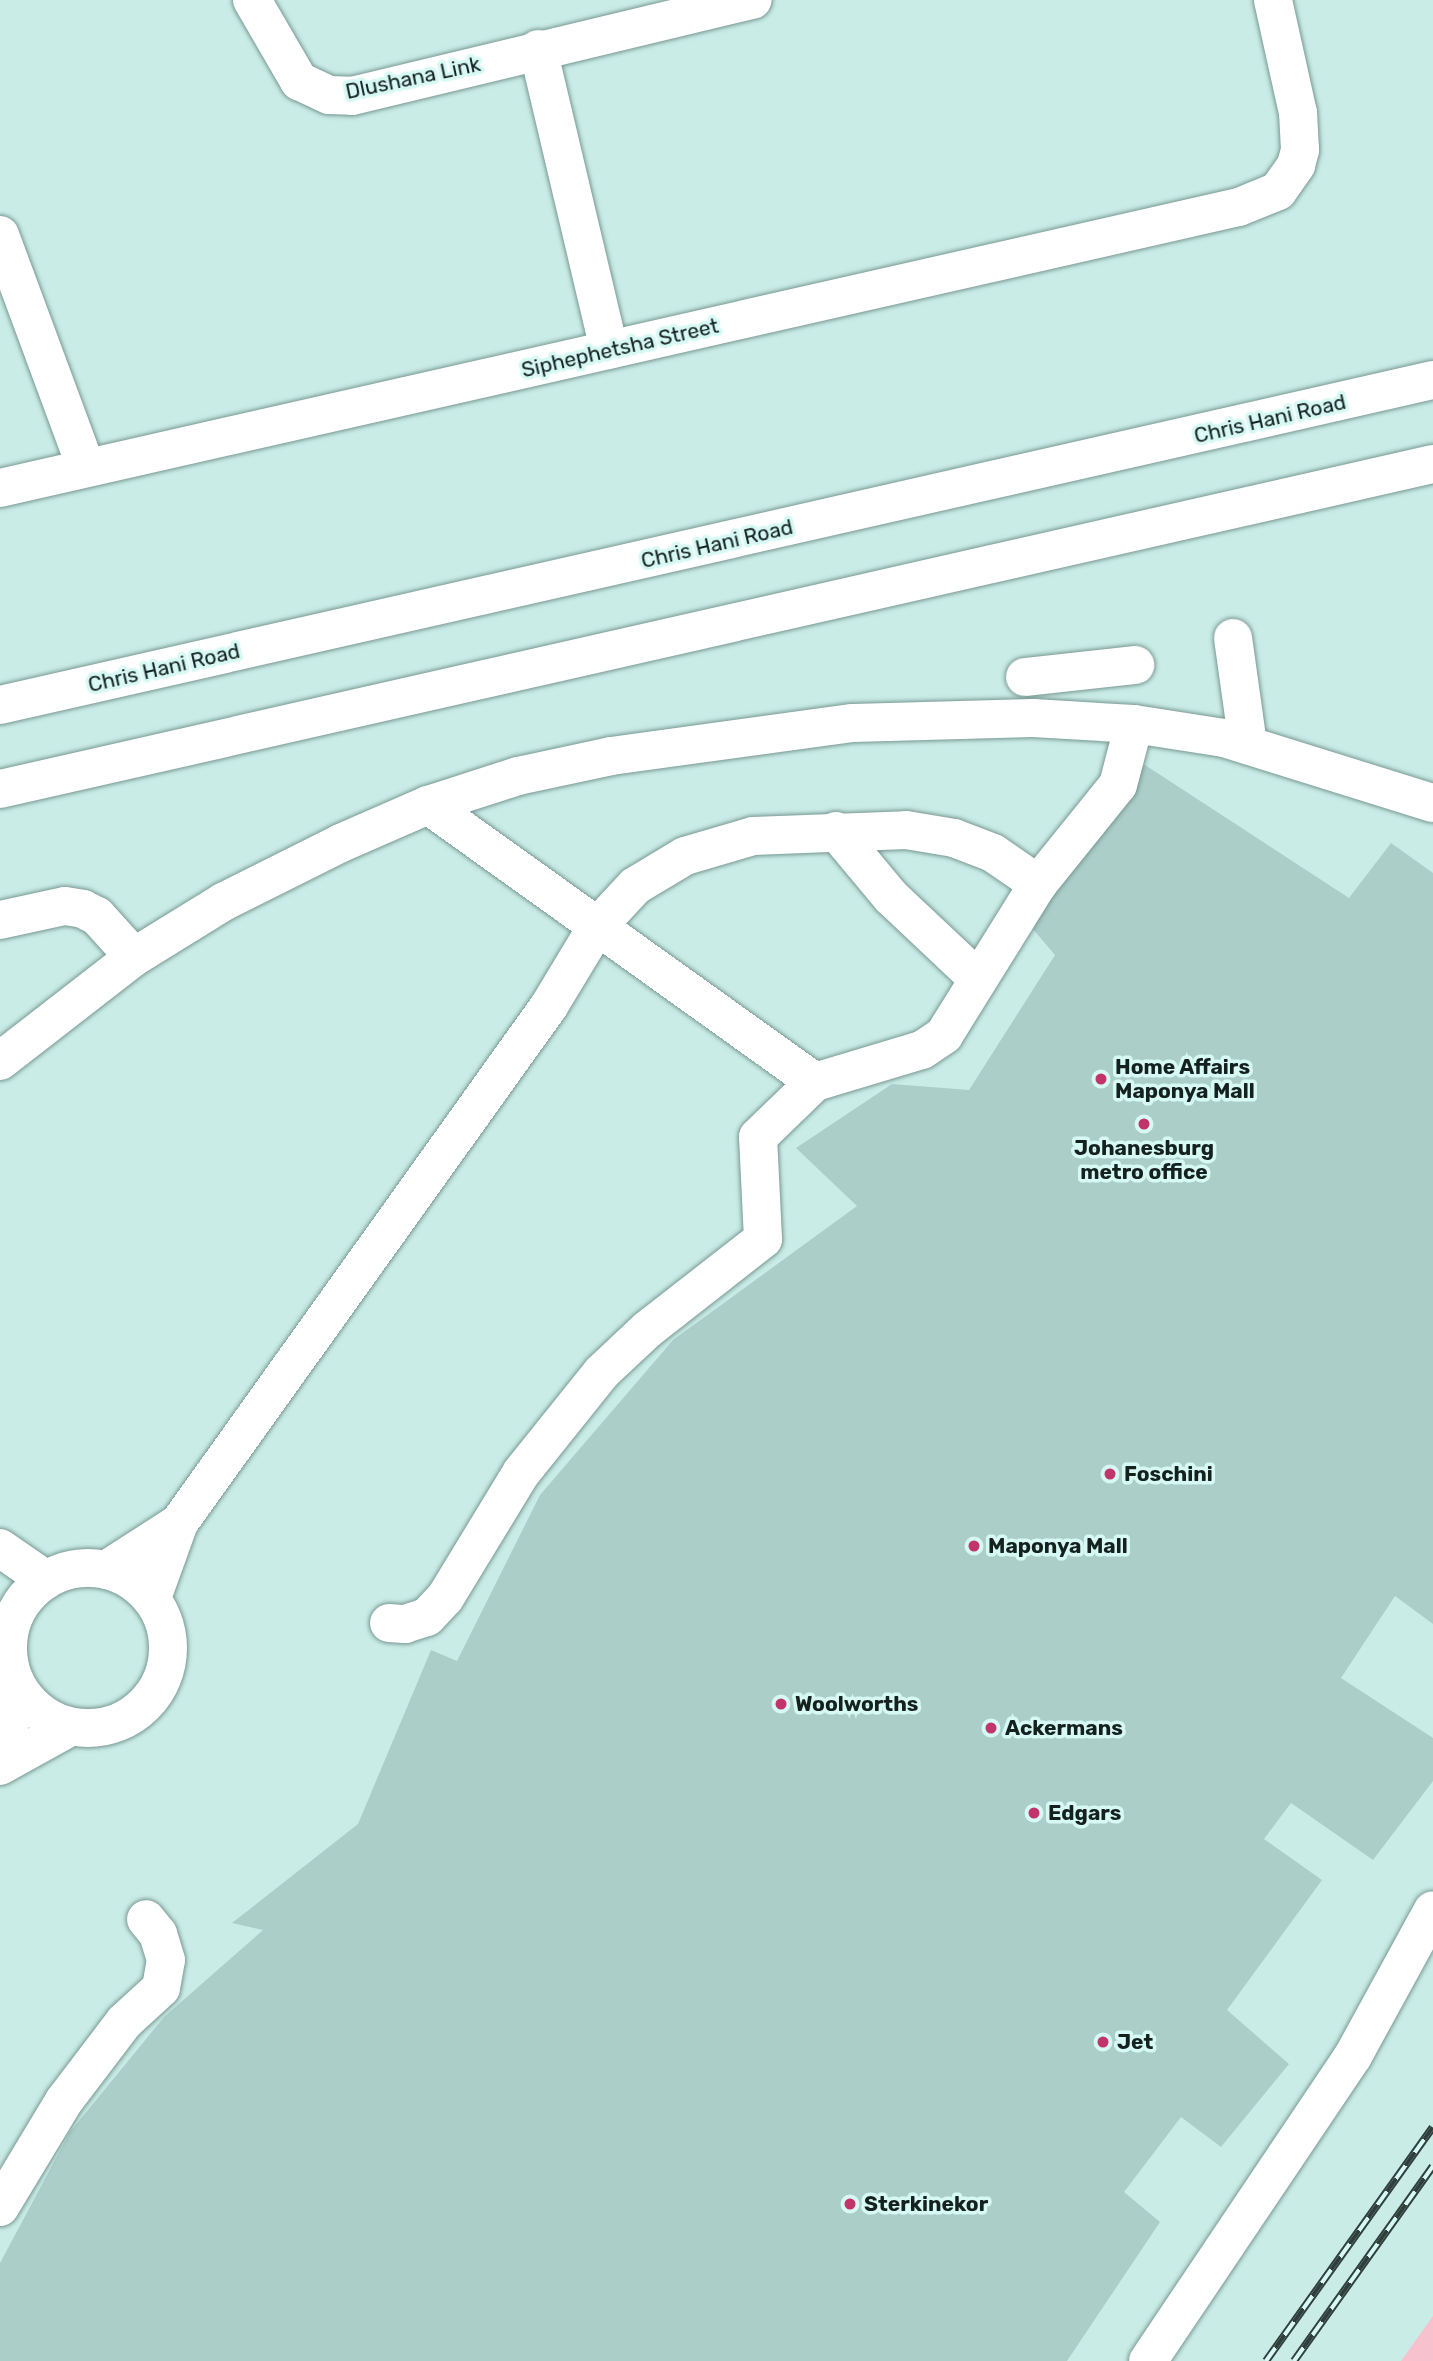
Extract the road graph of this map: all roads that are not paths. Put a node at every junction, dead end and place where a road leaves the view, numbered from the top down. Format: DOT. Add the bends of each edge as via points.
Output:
graph roads {
  1 [pos="252,0"];
  2 [pos="753,0"];
  3 [pos="1273,0"];
  4 [pos="538,49"];
  5 [pos="0,235"];
  6 [pos="609,350"];
  7 [pos="1433,380"];
  8 [pos="1433,464"];
  9 [pos="86,468"];
  10 [pos="0,488"];
  11 [pos="1233,638"];
  12 [pos="1135,664"];
  13 [pos="1025,677"];
  14 [pos="0,705"];
  15 [pos="1134,724"];
  16 [pos="1248,745"];
  17 [pos="0,789"];
  18 [pos="1433,803"];
  19 [pos="428,805"];
  20 [pos="836,831"];
  21 [pos="1038,884"];
  22 [pos="0,920"];
  23 [pos="596,928"];
  24 [pos="134,957"];
  25 [pos="977,978"];
  26 [pos="7,1048"];
  27 [pos="815,1082"];
  28 [pos="179,1523"];
  29 [pos="0,1548"];
  30 [pos="106,1570"];
  31 [pos="46,1580"];
  32 [pos="152,1598"];
  33 [pos="389,1623"];
  34 [pos="5,1628"];
  35 [pos="20,1691"];
  36 [pos="69,1727"];
  37 [pos="0,1756"];
  38 [pos="0,1766"];
  39 [pos="1433,1910"];
  40 [pos="146,1919"];
  41 [pos="0,2207"];
  42 [pos="1147,2361"];
  1 -- 4 [label="main road, Dlushana Link" via="299,81 329,95 352,96"];
  2 -- 4 [label="main road, Dlushana Link"];
  3 -- 6 [label="main road, Siphephetsha Street" via="1302,132 1296,165 1278,191 1239,207"];
  4 -- 6 [label="main road"];
  5 -- 9 [label="main road"];
  6 -- 9 [label="main road, Siphephetsha Street"];
  7 -- 14 [label="main road, Chris Hani Road"];
  8 -- 17 [label="main road"];
  9 -- 10 [label="main road, Siphephetsha Street"];
  11 -- 16 [label="main road"];
  12 -- 13 [label="main road"];
  15 -- 16 [label="main road"];
  15 -- 19 [label="main road" via="1033,718 853,723 611,756 518,776"];
  15 -- 21 [label="main road" via="1118,785"];
  16 -- 18 [label="main road"];
  19 -- 23 [label="main road"];
  19 -- 24 [label="main road" via="223,902"];
  20 -- 21 [label="main road" via="906,831 954,838 993,853"];
  20 -- 23 [label="main road" via="753,836 685,856 635,886"];
  20 -- 25 [label="main road" via="891,897"];
  21 -- 25 [label="main road"];
  22 -- 24 [label="main road" via="65,906 83,909 97,916"];
  23 -- 27 [label="main road"];
  23 -- 28 [label="main road" via="549,1006"];
  24 -- 26 [label="main road"];
  25 -- 27 [label="main road" via="944,1035 922,1050"];
  27 -- 33 [label="main road" via="758,1137 763,1238 648,1329 603,1372 521,1473 427,1617"];
  28 -- 30 [label="main road"];
  28 -- 32 [label="main road"];
  29 -- 31 [label="main road"];
  30 -- 31 [label="main road" via="85,1568"];
  30 -- 32 [label="main road" via="131,1580"];
  31 -- 34 [label="main road" via="29,1593"];
  32 -- 36 [label="main road" via="169,1639 169,1661 156,1692 134,1716 113,1725"];
  34 -- 35 [label="main road" via="7,1652"];
  35 -- 36 [label="main road" via="33,1707"];
  35 -- 37 [label="main road"];
  36 -- 38 [label="main road"];
  39 -- 42 [label="main road" via="1353,2056"];
  40 -- 41 [label="main road" via="158,1934 166,1960 161,1988 124,2022 64,2101"];
}
